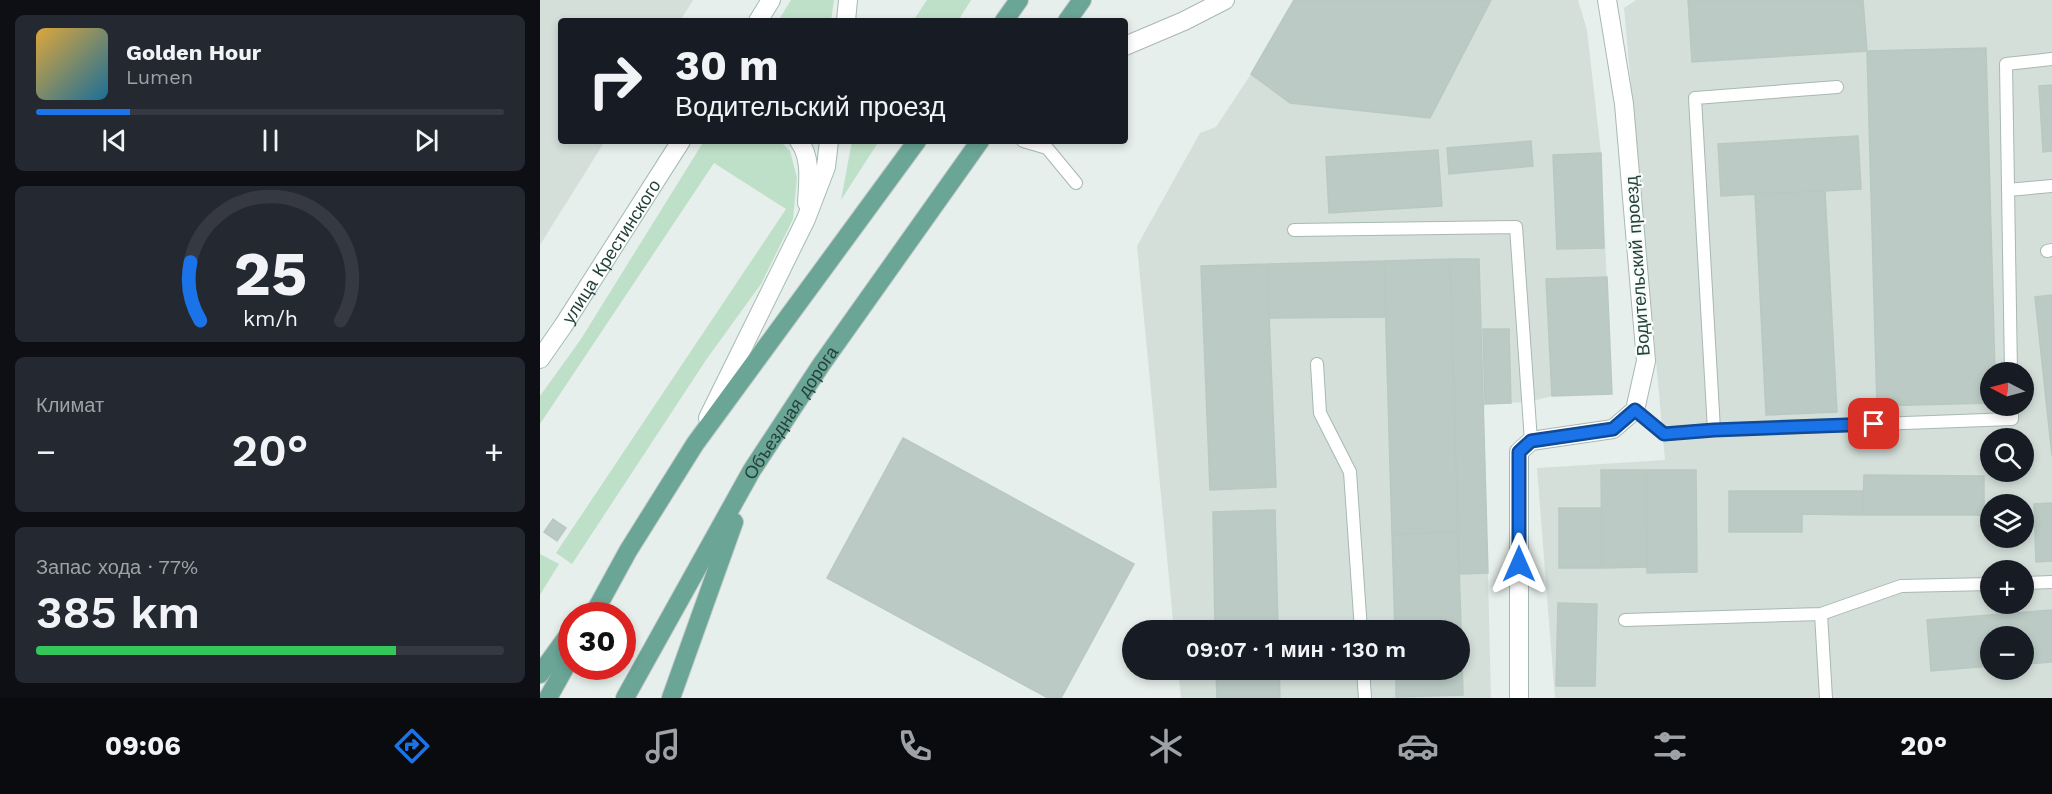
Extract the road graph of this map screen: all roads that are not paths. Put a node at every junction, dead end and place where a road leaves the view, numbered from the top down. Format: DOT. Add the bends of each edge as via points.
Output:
graph roads {
  1 [pos="771,0"];
  2 [pos="848,0"];
  3 [pos="1019,0"];
  4 [pos="1082,0"];
  5 [pos="1225,0"];
  6 [pos="1607,0"];
  7 [pos="760,18"];
  8 [pos="846,18"];
  9 [pos="1006,18"];
  10 [pos="1069,18"];
  11 [pos="1128,45"];
  12 [pos="2052,59"];
  13 [pos="1837,87"];
  14 [pos="679,144"];
  15 [pos="801,144"];
  16 [pos="829,144"];
  17 [pos="915,144"];
  18 [pos="978,144"];
  19 [pos="1033,144"];
  20 [pos="1076,183"];
  21 [pos="2052,186"];
  22 [pos="2008,190"];
  23 [pos="806,219"];
  24 [pos="1294,230"];
  25 [pos="540,359"];
  26 [pos="2011,362"];
  27 [pos="1317,363"];
  28 [pos="1635,410"];
  29 [pos="2012,416"];
  30 [pos="1714,430"];
  31 [pos="1531,441"];
  32 [pos="695,444"];
  33 [pos="752,470"];
  34 [pos="628,550"];
  35 [pos="2052,582"];
  36 [pos="2034,583"];
  37 [pos="1980,584"];
  38 [pos="591,602"];
  39 [pos="600,602"];
  40 [pos="1821,614"];
  41 [pos="1360,620"];
  42 [pos="1625,620"];
  43 [pos="558,649"];
  44 [pos="540,674"];
  45 [pos="558,680"];
  46 [pos="1364,680"];
  47 [pos="548,698"];
  48 [pos="625,698"];
  49 [pos="671,698"];
  50 [pos="1365,698"];
  51 [pos="1519,698"];
  52 [pos="1826,698"];
  1 -- 7 [label="street"];
  2 -- 8 [label="street"];
  3 -- 9 [label="main road"];
  4 -- 10 [label="main road"];
  5 -- 11 [label="street"];
  6 -- 28 [label="street, Водительский проезд" via="1624,104 1646,361"];
  12 -- 22 [label="lane" via="2006,64"];
  13 -- 30 [label="lane" via="1695,98"];
  14 -- 25 [label="street, улица Крестинского"];
  15 -- 23 [label="street" via="808,169"];
  16 -- 23 [label="street" via="826,167"];
  17 -- 32 [label="main road"];
  18 -- 33 [label="main road, Объездная дорога" via="821,365"];
  19 -- 20 [label="lane" via="1047,148"];
  21 -- 22 [label="lane"];
  22 -- 26 [label="lane"];
  23 -- 32 [label="street"];
  24 -- 31 [label="lane" via="1516,227"];
  27 -- 41 [label="lane" via="1320,413 1350,472"];
  28 -- 30 [label="lane" via="1664,434"];
  28 -- 31 [label="street" via="1613,429"];
  29 -- 30 [label="lane"];
  31 -- 51 [label="street" via="1519,452"];
  32 -- 34 [label="main road"];
  33 -- 48 [label="main road, Объездная дорога"];
  33 -- 49 [label="main road"];
  34 -- 38 [label="main road"];
  34 -- 39 [label="main road"];
  35 -- 36 [label="lane"];
  37 -- 40 [label="lane" via="1901,586"];
  40 -- 42 [label="lane"];
  40 -- 52 [label="lane"];
  43 -- 44 [label="main road"];
  45 -- 47 [label="main road"];
  46 -- 50 [label="lane"];
}
